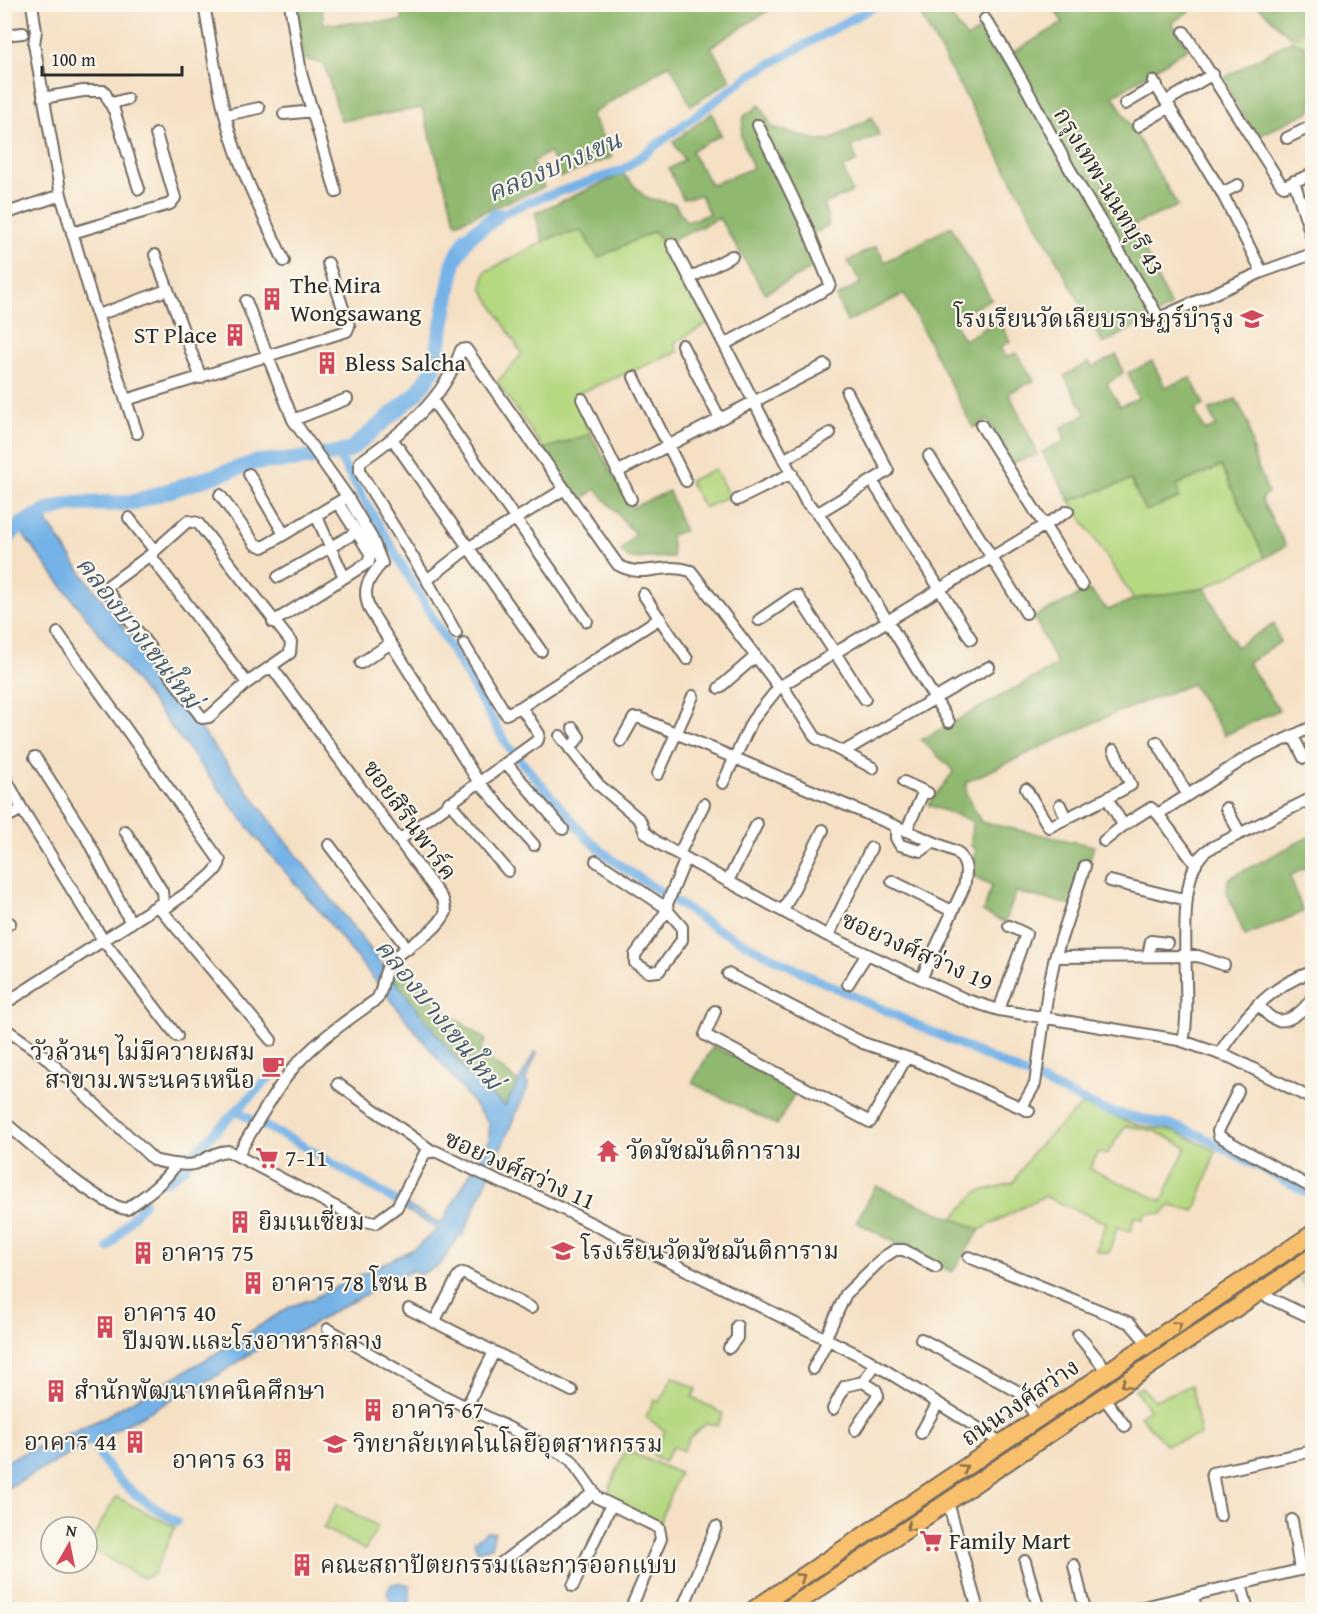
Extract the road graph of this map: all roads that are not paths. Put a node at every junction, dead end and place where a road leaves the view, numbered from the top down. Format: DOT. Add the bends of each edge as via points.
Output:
graph roads {
  1 [pos="32,4"];
  2 [pos="204,4"];
  3 [pos="290,4"];
  4 [pos="985,19"];
  5 [pos="1184,32"];
  6 [pos="23,33"];
  7 [pos="4,35"];
  8 [pos="1213,74"];
  9 [pos="43,98"];
  10 [pos="127,99"];
  11 [pos="1125,104"];
  12 [pos="1168,104"];
  13 [pos="259,108"];
  14 [pos="113,109"];
  15 [pos="313,111"];
  16 [pos="284,114"];
  17 [pos="226,115"];
  18 [pos="758,125"];
  19 [pos="1138,126"];
  20 [pos="1312,126"];
  21 [pos="156,134"];
  22 [pos="1287,138"];
  23 [pos="1312,174"];
  24 [pos="1294,181"];
  25 [pos="1238,185"];
  26 [pos="139,189"];
  27 [pos="336,192"];
  28 [pos="1222,193"];
  29 [pos="61,195"];
  30 [pos="4,214"];
  31 [pos="72,233"];
  32 [pos="1312,238"];
  33 [pos="672,244"];
  34 [pos="1312,254"];
  35 [pos="155,255"];
  36 [pos="732,256"];
  37 [pos="284,261"];
  38 [pos="328,263"];
  39 [pos="1262,272"];
  40 [pos="692,277"];
  41 [pos="167,290"];
  42 [pos="246,301"];
  43 [pos="98,315"];
  44 [pos="725,344"];
  45 [pos="682,345"];
  46 [pos="267,356"];
  47 [pos="825,365"];
  48 [pos="634,377"];
  49 [pos="201,378"];
  50 [pos="847,392"];
  51 [pos="347,399"];
  52 [pos="582,399"];
  53 [pos="126,400"];
  54 [pos="433,401"];
  55 [pos="755,401"];
  56 [pos="720,419"];
  57 [pos="293,420"];
  58 [pos="981,425"];
  59 [pos="137,433"];
  60 [pos="830,433"];
  61 [pos="393,440"];
  62 [pos="668,446"];
  63 [pos="929,456"];
  64 [pos="784,459"];
  65 [pos="617,472"];
  66 [pos="792,473"];
  67 [pos="249,474"];
  68 [pos="686,481"];
  69 [pos="876,487"];
  70 [pos="563,490"];
  71 [pos="220,495"];
  72 [pos="347,496"];
  73 [pos="631,499"];
  74 [pos="737,500"];
  75 [pos="340,506"];
  76 [pos="1068,511"];
  77 [pos="818,513"];
  78 [pos="316,515"];
  79 [pos="129,518"];
  80 [pos="516,518"];
  81 [pos="1044,525"];
  82 [pos="357,532"];
  83 [pos="284,534"];
  84 [pos="331,547"];
  85 [pos="468,548"];
  86 [pos="153,553"];
  87 [pos="991,556"];
  88 [pos="344,576"];
  89 [pos="278,577"];
  90 [pos="427,580"];
  91 [pos="1082,585"];
  92 [pos="939,588"];
  93 [pos="643,594"];
  94 [pos="1026,613"];
  95 [pos="660,618"];
  96 [pos="759,620"];
  97 [pos="888,620"];
  98 [pos="587,621"];
  99 [pos="273,622"];
  100 [pos="58,633"];
  101 [pos="456,633"];
  102 [pos="971,639"];
  103 [pos="391,643"];
  104 [pos="464,644"];
  105 [pos="541,651"];
  106 [pos="835,653"];
  107 [pos="756,656"];
  108 [pos="687,659"];
  109 [pos="361,663"];
  110 [pos="271,666"];
  111 [pos="989,668"];
  112 [pos="247,683"];
  113 [pos="780,686"];
  114 [pos="719,688"];
  115 [pos="693,696"];
  116 [pos="865,699"];
  117 [pos="935,699"];
  118 [pos="521,707"];
  119 [pos="948,722"];
  120 [pos="1312,727"];
  121 [pos="573,728"];
  122 [pos="676,734"];
  123 [pos="560,736"];
  124 [pos="1293,736"];
  125 [pos="621,741"];
  126 [pos="1157,742"];
  127 [pos="570,749"];
  128 [pos="1114,750"];
  129 [pos="843,752"];
  130 [pos="36,758"];
  131 [pos="734,759"];
  132 [pos="1304,759"];
  133 [pos="506,763"];
  134 [pos="873,768"];
  135 [pos="658,774"];
  136 [pos="4,776"];
  137 [pos="478,782"];
  138 [pos="903,782"];
  139 [pos="723,783"];
  140 [pos="1026,789"];
  141 [pos="1187,794"];
  142 [pos="1107,798"];
  143 [pos="1312,798"];
  144 [pos="449,802"];
  145 [pos="704,804"];
  146 [pos="1060,805"];
  147 [pos="1226,808"];
  148 [pos="22,809"];
  149 [pos="1158,814"];
  150 [pos="1066,818"];
  151 [pos="4,819"];
  152 [pos="757,824"];
  153 [pos="1124,825"];
  154 [pos="563,829"];
  155 [pos="901,829"];
  156 [pos="823,830"];
  157 [pos="125,831"];
  158 [pos="1240,833"];
  159 [pos="399,840"];
  160 [pos="1104,841"];
  161 [pos="328,845"];
  162 [pos="534,845"];
  163 [pos="871,848"];
  164 [pos="683,856"];
  165 [pos="596,861"];
  166 [pos="1196,865"];
  167 [pos="1085,866"];
  168 [pos="508,871"];
  169 [pos="728,881"];
  170 [pos="892,881"];
  171 [pos="1110,881"];
  172 [pos="1187,900"];
  173 [pos="161,909"];
  174 [pos="668,909"];
  175 [pos="783,911"];
  176 [pos="952,911"];
  177 [pos="131,923"];
  178 [pos="1009,926"];
  179 [pos="828,936"];
  180 [pos="103,940"];
  181 [pos="1167,943"];
  182 [pos="408,949"];
  183 [pos="867,954"];
  184 [pos="1148,956"];
  185 [pos="1186,956"];
  186 [pos="1055,957"];
  187 [pos="1224,965"];
  188 [pos="1312,972"];
  189 [pos="728,974"];
  190 [pos="921,979"];
  191 [pos="848,984"];
  192 [pos="1312,998"];
  193 [pos="4,1004"];
  194 [pos="1258,1004"];
  195 [pos="999,1010"];
  196 [pos="715,1011"];
  197 [pos="1046,1018"];
  198 [pos="4,1028"];
  199 [pos="177,1036"];
  200 [pos="272,1040"];
  201 [pos="1183,1041"];
  202 [pos="1219,1054"];
  203 [pos="906,1058"];
  204 [pos="338,1084"];
  205 [pos="1238,1091"];
  206 [pos="1312,1099"];
  207 [pos="4,1122"];
  208 [pos="432,1151"];
  209 [pos="238,1154"];
  210 [pos="184,1163"];
  211 [pos="1312,1188"];
  212 [pos="1312,1234"];
  213 [pos="969,1257"];
  214 [pos="1312,1257"];
  215 [pos="936,1267"];
  216 [pos="1259,1293"];
  217 [pos="531,1308"];
  218 [pos="409,1309"];
  219 [pos="1312,1318"];
  220 [pos="434,1322"];
  221 [pos="737,1326"];
  222 [pos="328,1329"];
  223 [pos="1078,1335"];
  224 [pos="826,1339"];
  225 [pos="921,1339"];
  226 [pos="1149,1345"];
  227 [pos="729,1348"];
  228 [pos="494,1352"];
  229 [pos="875,1365"];
  230 [pos="813,1369"];
  231 [pos="1108,1372"];
  232 [pos="863,1382"];
  233 [pos="572,1391"];
  234 [pos="1104,1398"];
  235 [pos="939,1403"];
  236 [pos="467,1406"];
  237 [pos="833,1409"];
  238 [pos="1038,1419"];
  239 [pos="1125,1426"];
  240 [pos="855,1430"];
  241 [pos="921,1433"];
  242 [pos="1002,1443"];
  243 [pos="1312,1451"];
  244 [pos="593,1493"];
  245 [pos="948,1502"];
  246 [pos="611,1505"];
  247 [pos="1220,1516"];
  248 [pos="1292,1520"];
  249 [pos="717,1527"];
  250 [pos="1025,1561"];
  251 [pos="1074,1565"];
  252 [pos="496,1568"];
  253 [pos="1312,1568"];
  254 [pos="1300,1570"];
  255 [pos="1241,1584"];
  256 [pos="573,1586"];
  257 [pos="1193,1595"];
  258 [pos="1135,1609"];
  259 [pos="630,1610"];
  260 [pos="682,1610"];
  261 [pos="753,1610"];
  262 [pos="787,1610"];
  263 [pos="978,1610"];
  264 [pos="1039,1610"];
  265 [pos="1084,1610"];
  266 [pos="1196,1610"];
  267 [pos="1248,1610"];
  1 -- 9 [label="street"];
  2 -- 17 [label="street"];
  3 -- 15 [label="street" via="301,73"];
  4 -- 39 [label="street, กรุงเทพ-นนทบุรี 43" via="1082,192 1159,318"];
  5 -- 8 [label="street"];
  6 -- 7 [label="street"];
  8 -- 12 [label="street"];
  8 -- 24 [label="street" via="1281,184"];
  9 -- 14 [label="street" via="83,90 104,91"];
  9 -- 29 [label="street"];
  10 -- 14 [label="street" via="116,102"];
  11 -- 12 [label="street" via="1155,83"];
  12 -- 19 [label="street"];
  12 -- 28 [label="street"];
  13 -- 17 [label="street"];
  14 -- 26 [label="street"];
  15 -- 16 [label="street"];
  15 -- 27 [label="street"];
  17 -- 37 [label="street" via="245,176"];
  18 -- 44 [label="street" via="830,284"];
  20 -- 22 [label="street"];
  21 -- 31 [label="street" via="175,198 170,204"];
  23 -- 24 [label="street"];
  24 -- 32 [label="street"];
  25 -- 28 [label="street"];
  28 -- 39 [label="street"];
  29 -- 30 [label="street"];
  29 -- 31 [label="street"];
  31 -- 43 [label="street"];
  33 -- 40 [label="street"];
  34 -- 39 [label="street"];
  35 -- 41 [label="street"];
  36 -- 40 [label="street"];
  38 -- 46 [label="street" via="349,329"];
  40 -- 44 [label="street"];
  41 -- 43 [label="street"];
  41 -- 49 [label="street"];
  42 -- 46 [label="street"];
  43 -- 53 [label="street"];
  44 -- 55 [label="street"];
  45 -- 56 [label="street"];
  46 -- 49 [label="street"];
  46 -- 57 [label="street"];
  47 -- 55 [label="street"];
  48 -- 62 [label="street"];
  49 -- 53 [label="street"];
  50 -- 77 [label="street" via="888,471"];
  51 -- 57 [label="street"];
  52 -- 65 [label="street"];
  53 -- 59 [label="street"];
  54 -- 61 [label="street"];
  54 -- 70 [label="street" via="453,373 461,350 466,349"];
  54 -- 80 [label="street"];
  55 -- 56 [label="street"];
  55 -- 64 [label="street"];
  56 -- 62 [label="street"];
  57 -- 72 [label="street"];
  58 -- 81 [label="street"];
  60 -- 64 [label="street"];
  61 -- 85 [label="street"];
  61 -- 90 [label="street" via="360,462 360,472"];
  62 -- 65 [label="street"];
  62 -- 68 [label="street"];
  63 -- 87 [label="street"];
  64 -- 66 [label="street"];
  65 -- 73 [label="street"];
  66 -- 74 [label="street"];
  66 -- 77 [label="street" via="806,502"];
  67 -- 83 [label="street"];
  69 -- 92 [label="street"];
  70 -- 80 [label="street"];
  70 -- 107 [label="street" via="618,565 632,573 675,566 691,572"];
  71 -- 83 [label="street" via="255,544 263,547"];
  72 -- 78 [label="street"];
  72 -- 103 [label="street" via="382,561 366,585 364,596"];
  75 -- 82 [label="street"];
  76 -- 81 [label="street"];
  77 -- 97 [label="street"];
  78 -- 83 [label="street"];
  78 -- 84 [label="street"];
  79 -- 86 [label="street"];
  80 -- 85 [label="street"];
  80 -- 98 [label="street"];
  81 -- 87 [label="street"];
  81 -- 91 [label="street"];
  82 -- 84 [label="street"];
  82 -- 88 [label="street" via="370,560"];
  84 -- 88 [label="street"];
  84 -- 89 [label="street"];
  85 -- 90 [label="street"];
  85 -- 105 [label="street"];
  86 -- 99 [label="street" via="188,521 198,523"];
  86 -- 112 [label="street"];
  86 -- 112 [label="street" via="107,590 202,718"];
  87 -- 92 [label="street"];
  87 -- 94 [label="street"];
  88 -- 99 [label="street"];
  90 -- 101 [label="street"];
  92 -- 97 [label="street"];
  92 -- 102 [label="street"];
  93 -- 95 [label="street"];
  95 -- 108 [label="street"];
  95 -- 118 [label="street"];
  96 -- 106 [label="street" via="798,596"];
  97 -- 106 [label="street"];
  97 -- 117 [label="street"];
  99 -- 110 [label="street" via="291,642 291,648 290,653"];
  100 -- 173 [label="street" via="220,861 216,873"];
  103 -- 109 [label="street"];
  103 -- 137 [label="street"];
  104 -- 118 [label="street" via="504,713"];
  106 -- 113 [label="street"];
  106 -- 116 [label="street"];
  107 -- 113 [label="street"];
  107 -- 114 [label="street"];
  110 -- 112 [label="street"];
  110 -- 159 [label="street, ซอยสิรีนพาร์ค"];
  111 -- 117 [label="street"];
  113 -- 129 [label="street" via="816,738"];
  113 -- 131 [label="street" via="752,721"];
  115 -- 122 [label="street"];
  117 -- 119 [label="street"];
  117 -- 129 [label="street"];
  118 -- 133 [label="street" via="540,737"];
  120 -- 124 [label="street"];
  121 -- 127 [label="street" via="579,737"];
  122 -- 125 [label="street" via="634,718"];
  122 -- 131 [label="street"];
  122 -- 135 [label="street"];
  123 -- 127 [label="street, ซอยวงศ์สว่าง 19"];
  124 -- 132 [label="street"];
  124 -- 141 [label="street" via="1249,756"];
  126 -- 141 [label="street"];
  127 -- 164 [label="street, ซอยวงศ์สว่าง 19" via="599,785 640,820 645,832"];
  128 -- 142 [label="street" via="1131,785"];
  129 -- 134 [label="street"];
  130 -- 177 [label="street" via="107,873 110,887"];
  131 -- 139 [label="street"];
  131 -- 155 [label="street"];
  133 -- 137 [label="street"];
  133 -- 154 [label="street"];
  136 -- 148 [label="street"];
  137 -- 144 [label="street"];
  137 -- 162 [label="street"];
  138 -- 155 [label="street" via="927,792"];
  140 -- 150 [label="street" via="1048,827"];
  141 -- 149 [label="street"];
  142 -- 150 [label="street"];
  142 -- 153 [label="street"];
  143 -- 158 [label="street"];
  144 -- 159 [label="street"];
  144 -- 168 [label="street"];
  145 -- 164 [label="street"];
  146 -- 150 [label="street"];
  147 -- 158 [label="street"];
  148 -- 151 [label="street"];
  148 -- 180 [label="street"];
  149 -- 153 [label="street" via="1151,808"];
  149 -- 166 [label="street"];
  152 -- 169 [label="street"];
  153 -- 160 [label="street"];
  155 -- 176 [label="street" via="896,838 900,844 921,851 933,842 957,852 964,860 967,871"];
  156 -- 175 [label="street"];
  157 -- 173 [label="street" via="164,895"];
  158 -- 166 [label="street" via="1203,853"];
  159 -- 182 [label="street, ซอยสิรีนพาร์ค" via="442,900 446,912 439,925"];
  161 -- 182 [label="street"];
  163 -- 179 [label="street"];
  164 -- 169 [label="street, ซอยวงศ์สว่าง 19"];
  164 -- 174 [label="street"];
  165 -- 174 [label="street"];
  166 -- 172 [label="street"];
  167 -- 186 [label="street"];
  169 -- 175 [label="street, ซอยวงศ์สว่าง 19"];
  170 -- 176 [label="street"];
  171 -- 172 [label="street"];
  172 -- 185 [label="street"];
  173 -- 177 [label="street"];
  173 -- 200 [label="street"];
  174 -- 174 [label="street" via="682,927 682,940 659,971 649,972 635,963 635,955"];
  175 -- 179 [label="street, ซอยวงศ์สว่าง 19"];
  176 -- 190 [label="street"];
  177 -- 180 [label="street"];
  178 -- 195 [label="street" via="1026,934"];
  179 -- 183 [label="street, ซอยวงศ์สว่าง 19"];
  180 -- 193 [label="street"];
  180 -- 199 [label="street"];
  181 -- 184 [label="street" via="1151,941"];
  182 -- 209 [label="street, ซอยสิรีนพาร์ค" via="389,964 377,999 336,1028 293,1068"];
  183 -- 190 [label="street, ซอยวงศ์สว่าง 19"];
  183 -- 191 [label="street"];
  184 -- 185 [label="street"];
  184 -- 186 [label="street"];
  185 -- 187 [label="street"];
  185 -- 201 [label="street" via="1188,987"];
  186 -- 197 [label="street"];
  188 -- 194 [label="street"];
  189 -- 203 [label="street" via="863,1043"];
  190 -- 195 [label="street, ซอยวงศ์สว่าง 19"];
  192 -- 194 [label="street" via="1301,1013 1279,1020 1272,1019"];
  194 -- 202 [label="street" via="1237,1026"];
  195 -- 197 [label="street, ซอยวงศ์สว่าง 19"];
  196 -- 203 [label="street" via="705,1035 870,1122"];
  197 -- 201 [label="street, ซอยวงศ์สว่าง 19"];
  197 -- 203 [label="street" via="1036,1079 1025,1109"];
  198 -- 210 [label="street" via="43,1055 154,1161"];
  201 -- 202 [label="street, ซอยวงศ์สว่าง 19"];
  202 -- 206 [label="street, ซอยวงศ์สว่าง 19"];
  204 -- 208 [label="street"];
  205 -- 211 [label="street" via="1219,1136"];
  207 -- 210 [label="street" via="91,1192 119,1208 128,1209"];
  208 -- 209 [label="street, ซอยวงศ์สว่าง 11" via="424,1153 399,1203 380,1220 368,1222"];
  208 -- 224 [label="street, ซอยวงศ์สว่าง 11" via="535,1195"];
  209 -- 210 [label="street" via="216,1152"];
  226 -- 212 [label="main road, ถนนวงศ์สว่าง, one-way"];
  213 -- 226 [label="street" via="1130,1323"];
  214 -- 216 [label="main road, ถนนวงศ์สว่าง"];
  215 -- 224 [label="street" via="904,1250 895,1250 846,1294"];
  216 -- 219 [label="street"];
  216 -- 234 [label="main road, ถนนวงศ์สว่าง, one-way"];
  217 -- 220 [label="street" via="463,1273"];
  218 -- 220 [label="street"];
  220 -- 228 [label="street"];
  221 -- 227 [label="street" via="737,1338"];
  222 -- 236 [label="street" via="407,1377"];
  223 -- 231 [label="street"];
  224 -- 229 [label="street, ซอยวงศ์สว่าง 11"];
  224 -- 230 [label="street"];
  225 -- 238 [label="street" via="1019,1392"];
  226 -- 231 [label="main road, ถนนวงศ์สว่าง"];
  228 -- 233 [label="street"];
  228 -- 236 [label="street"];
  229 -- 232 [label="street"];
  229 -- 235 [label="street, ซอยวงศ์สว่าง 11"];
  231 -- 238 [label="main road, ถนนวงศ์สว่าง"];
  232 -- 237 [label="street" via="846,1386"];
  232 -- 240 [label="street" via="878,1395"];
  234 -- 239 [label="street"];
  234 -- 245 [label="main road, ถนนวงศ์สว่าง"];
  235 -- 241 [label="street"];
  235 -- 242 [label="street, ซอยวงศ์สว่าง 11"];
  236 -- 244 [label="street" via="571,1460"];
  238 -- 242 [label="main road, ถนนวงศ์สว่าง"];
  261 -- 242 [label="main road, ถนนวงศ์สว่าง, one-way"];
  243 -- 247 [label="street" via="1212,1473"];
  244 -- 246 [label="street"];
  244 -- 252 [label="street"];
  245 -- 262 [label="main road, ถนนวงศ์สว่าง, one-way"];
  245 -- 263 [label="street"];
  246 -- 256 [label="street"];
  246 -- 259 [label="street" via="662,1532"];
  248 -- 254 [label="street"];
  249 -- 260 [label="street"];
  250 -- 264 [label="street"];
  251 -- 265 [label="street"];
  253 -- 254 [label="street"];
  254 -- 255 [label="street"];
  255 -- 257 [label="street"];
  255 -- 267 [label="street"];
  257 -- 258 [label="street"];
  257 -- 266 [label="street"];
}
